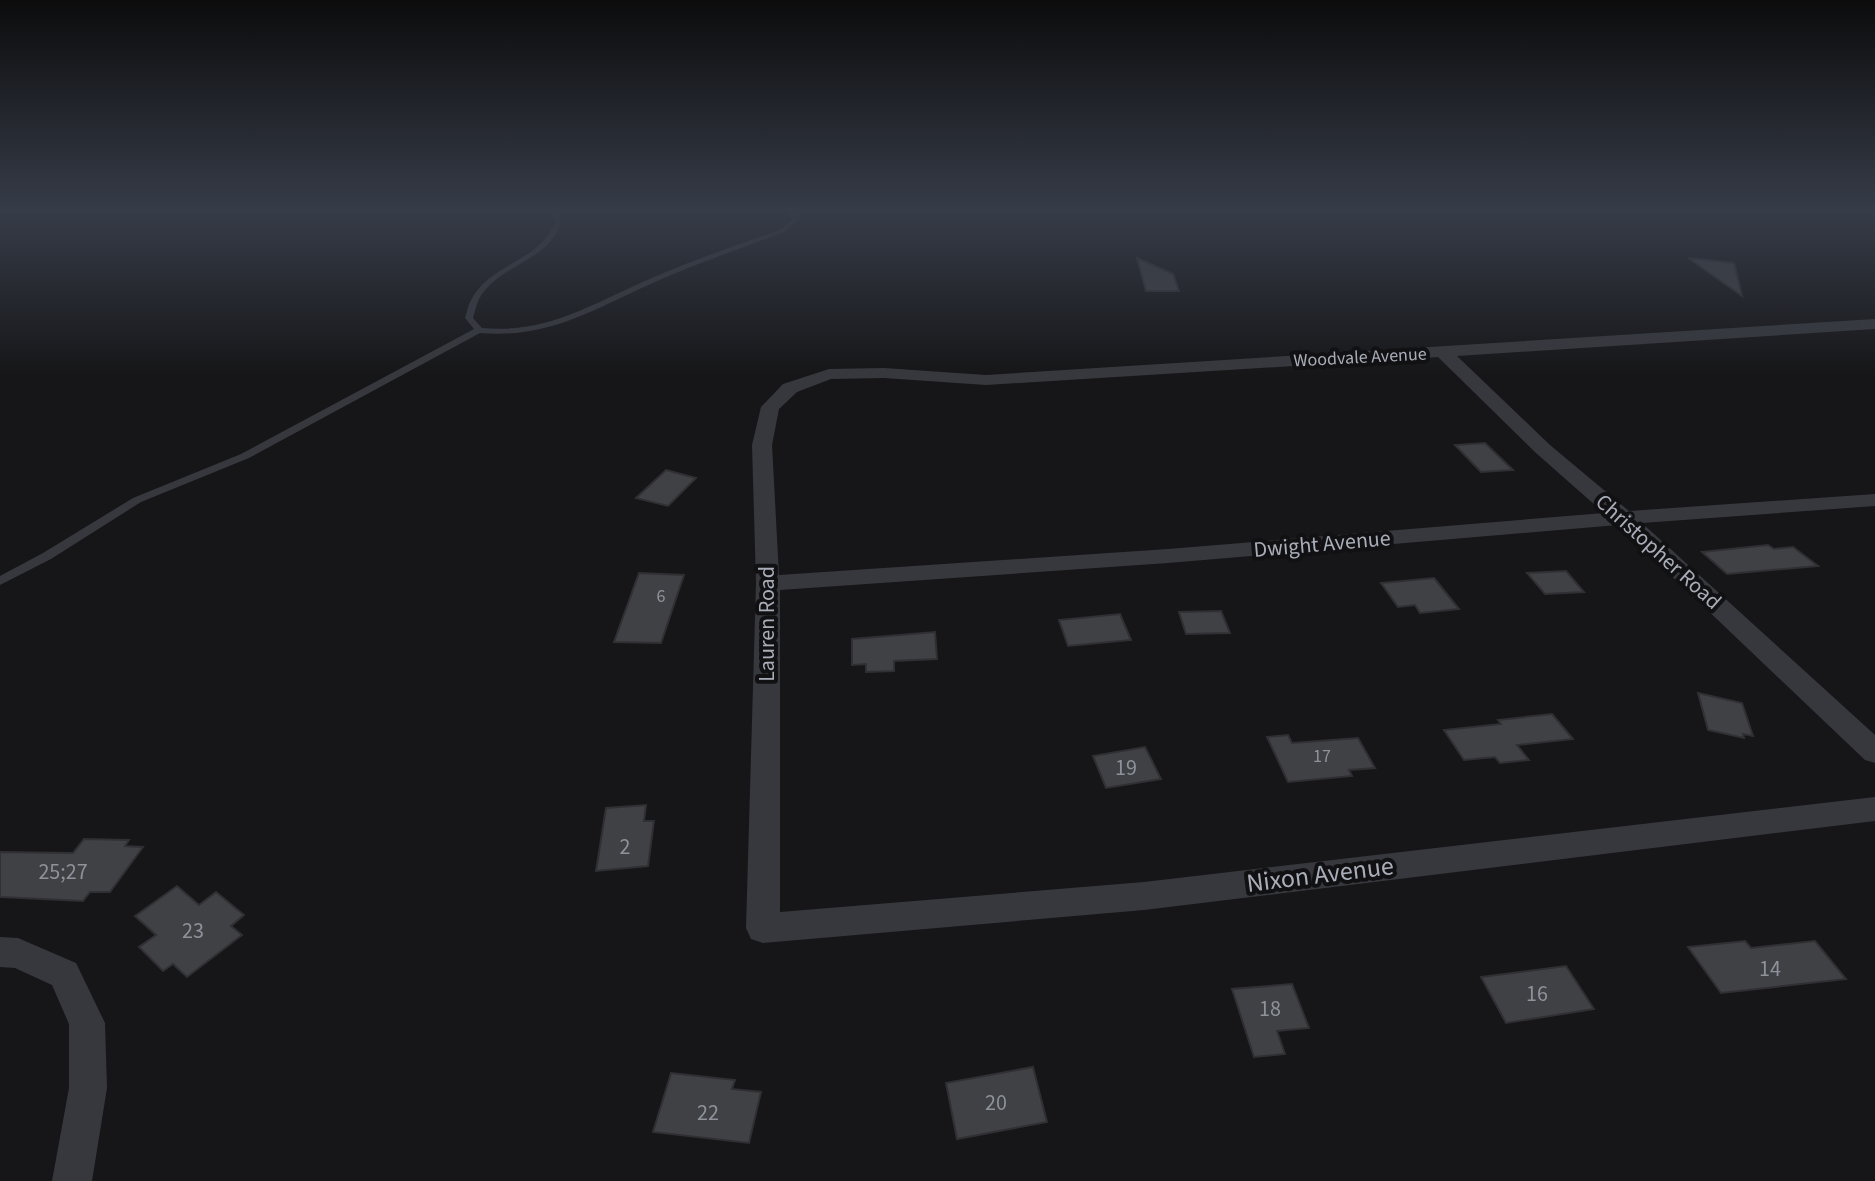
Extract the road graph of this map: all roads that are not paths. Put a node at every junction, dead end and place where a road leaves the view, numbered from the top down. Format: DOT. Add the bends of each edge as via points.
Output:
graph roads {
  1 [pos="511,265"];
  2 [pos="692,265"];
  3 [pos="1875,324"];
  4 [pos="479,330"];
  5 [pos="1443,352"];
  6 [pos="845,372"];
  7 [pos="1875,500"];
  8 [pos="1624,518"];
  9 [pos="0,581"];
  10 [pos="768,583"];
  11 [pos="1875,752"];
  12 [pos="1875,809"];
  13 [pos="763,928"];
  14 [pos="0,952"];
  15 [pos="72,1181"];
  1 -- 4 [label="lane" via="477,297 469,318"];
  2 -- 4 [label="lane" via="586,313 515,332"];
  3 -- 5 [label="street, Woodvale Avenue"];
  4 -- 9 [label="lane" via="256,451 137,500"];
  5 -- 6 [label="street, Woodvale Avenue" via="986,380"];
  5 -- 8 [label="street, Christopher Road"];
  6 -- 10 [label="street, Lauren Road" via="790,388 775,399 766,416 762,445"];
  7 -- 8 [label="street, Dwight Avenue"];
  8 -- 10 [label="street, Dwight Avenue"];
  8 -- 11 [label="street, Christopher Road"];
  10 -- 13 [label="street, Lauren Road"];
  12 -- 13 [label="street, Nixon Avenue" via="1144,896"];
  14 -- 15 [label="street" via="18,953 64,974 87,1023 88,1088"];
}
